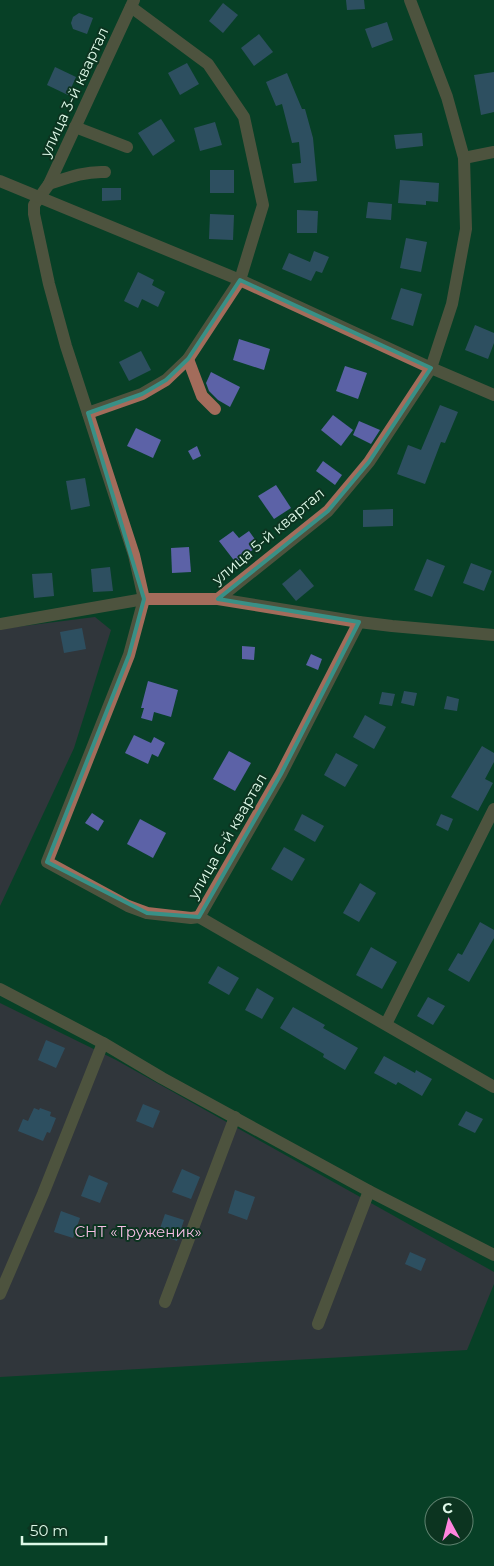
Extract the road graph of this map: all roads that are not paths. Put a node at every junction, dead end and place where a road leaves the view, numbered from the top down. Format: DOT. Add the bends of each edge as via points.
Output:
graph roads {
  1 [pos="410,0"];
  2 [pos="132,4"];
  3 [pos="76,127"];
  4 [pos="127,147"];
  5 [pos="494,152"];
  6 [pos="464,158"];
  7 [pos="105,172"];
  8 [pos="0,181"];
  9 [pos="49,184"];
  10 [pos="40,197"];
  11 [pos="240,280"];
  12 [pos="188,359"];
  13 [pos="430,368"];
  14 [pos="494,395"];
  15 [pos="215,409"];
  16 [pos="88,413"];
  17 [pos="144,599"];
  18 [pos="218,599"];
  19 [pos="359,622"];
  20 [pos="0,624"];
  21 [pos="494,634"];
  22 [pos="494,809"];
  23 [pos="199,917"];
  24 [pos="0,989"];
  25 [pos="386,1024"];
  26 [pos="103,1043"];
  27 [pos="494,1087"];
  28 [pos="235,1117"];
  29 [pos="369,1191"];
  30 [pos="494,1255"];
  31 [pos="0,1294"];
  32 [pos="165,1302"];
  33 [pos="318,1324"];
  1 -- 6 [label="street, улица 5-й квартал" via="447,97"];
  2 -- 3 [label="street, улица 3-й квартал"];
  2 -- 11 [label="street" via="208,64 244,117 263,205"];
  3 -- 4 [label="street"];
  3 -- 9 [label="street, улица 3-й квартал"];
  5 -- 6 [label="street"];
  6 -- 13 [label="street, улица 5-й квартал" via="466,229 452,304"];
  7 -- 9 [label="street" via="95,171"];
  8 -- 10 [label="street"];
  9 -- 10 [label="street, улица 3-й квартал"];
  10 -- 11 [label="street"];
  10 -- 16 [label="street" via="34,205 34,214 48,284"];
  11 -- 12 [label="street"];
  11 -- 13 [label="street"];
  12 -- 15 [label="street" via="202,396"];
  12 -- 16 [label="street" via="166,380 142,394"];
  13 -- 14 [label="street"];
  13 -- 18 [label="street, улица 5-й квартал" via="369,462 328,511"];
  16 -- 17 [label="street" via="134,555"];
  17 -- 18 [label="street, улица 5-й квартал"];
  17 -- 20 [label="street, улица 5-й квартал"];
  17 -- 23 [label="street" via="129,655 47,862 147,913"];
  18 -- 19 [label="street"];
  19 -- 21 [label="street"];
  19 -- 23 [label="street, улица 6-й квартал" via="281,774"];
  22 -- 25 [label="street"];
  23 -- 25 [label="street, улица 6-й квартал"];
  24 -- 26 [label="street"];
  25 -- 27 [label="street, улица 6-й квартал"];
  26 -- 28 [label="street"];
  26 -- 31 [label="street"];
  28 -- 29 [label="street"];
  28 -- 32 [label="street"];
  29 -- 30 [label="street"];
  29 -- 33 [label="street"];
}
